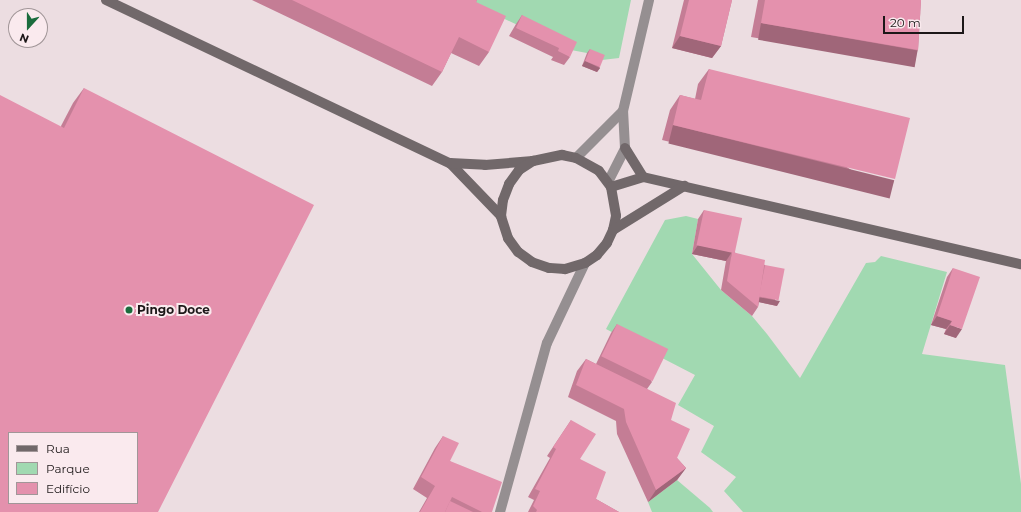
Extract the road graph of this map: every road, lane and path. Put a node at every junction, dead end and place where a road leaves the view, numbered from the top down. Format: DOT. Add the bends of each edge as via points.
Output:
graph roads {
  1 [pos="106,0"];
  2 [pos="649,0"];
  3 [pos="623,110"];
  4 [pos="625,148"];
  5 [pos="576,158"];
  6 [pos="533,161"];
  7 [pos="450,163"];
  8 [pos="644,177"];
  9 [pos="609,185"];
  10 [pos="684,186"];
  11 [pos="501,216"];
  12 [pos="613,230"];
  13 [pos="585,263"];
  14 [pos="1021,264"];
  15 [pos="500,512"];
  1 -- 7 [label="street"];
  2 -- 3 [label="street"];
  3 -- 4 [label="street"];
  3 -- 5 [label="street"];
  4 -- 8 [label="street"];
  4 -- 9 [label="street"];
  5 -- 6 [label="street" via="562,155"];
  5 -- 9 [label="street" via="599,172"];
  6 -- 7 [label="street" via="486,165"];
  6 -- 11 [label="street" via="519,170 509,184"];
  7 -- 11 [label="street"];
  8 -- 9 [label="street"];
  8 -- 10 [label="street"];
  9 -- 12 [label="street" via="616,216"];
  10 -- 12 [label="street"];
  10 -- 14 [label="street"];
  11 -- 13 [label="street" via="508,238 518,252 532,262 557,269"];
  12 -- 13 [label="street" via="597,255"];
  13 -- 15 [label="street" via="547,343"];
}
